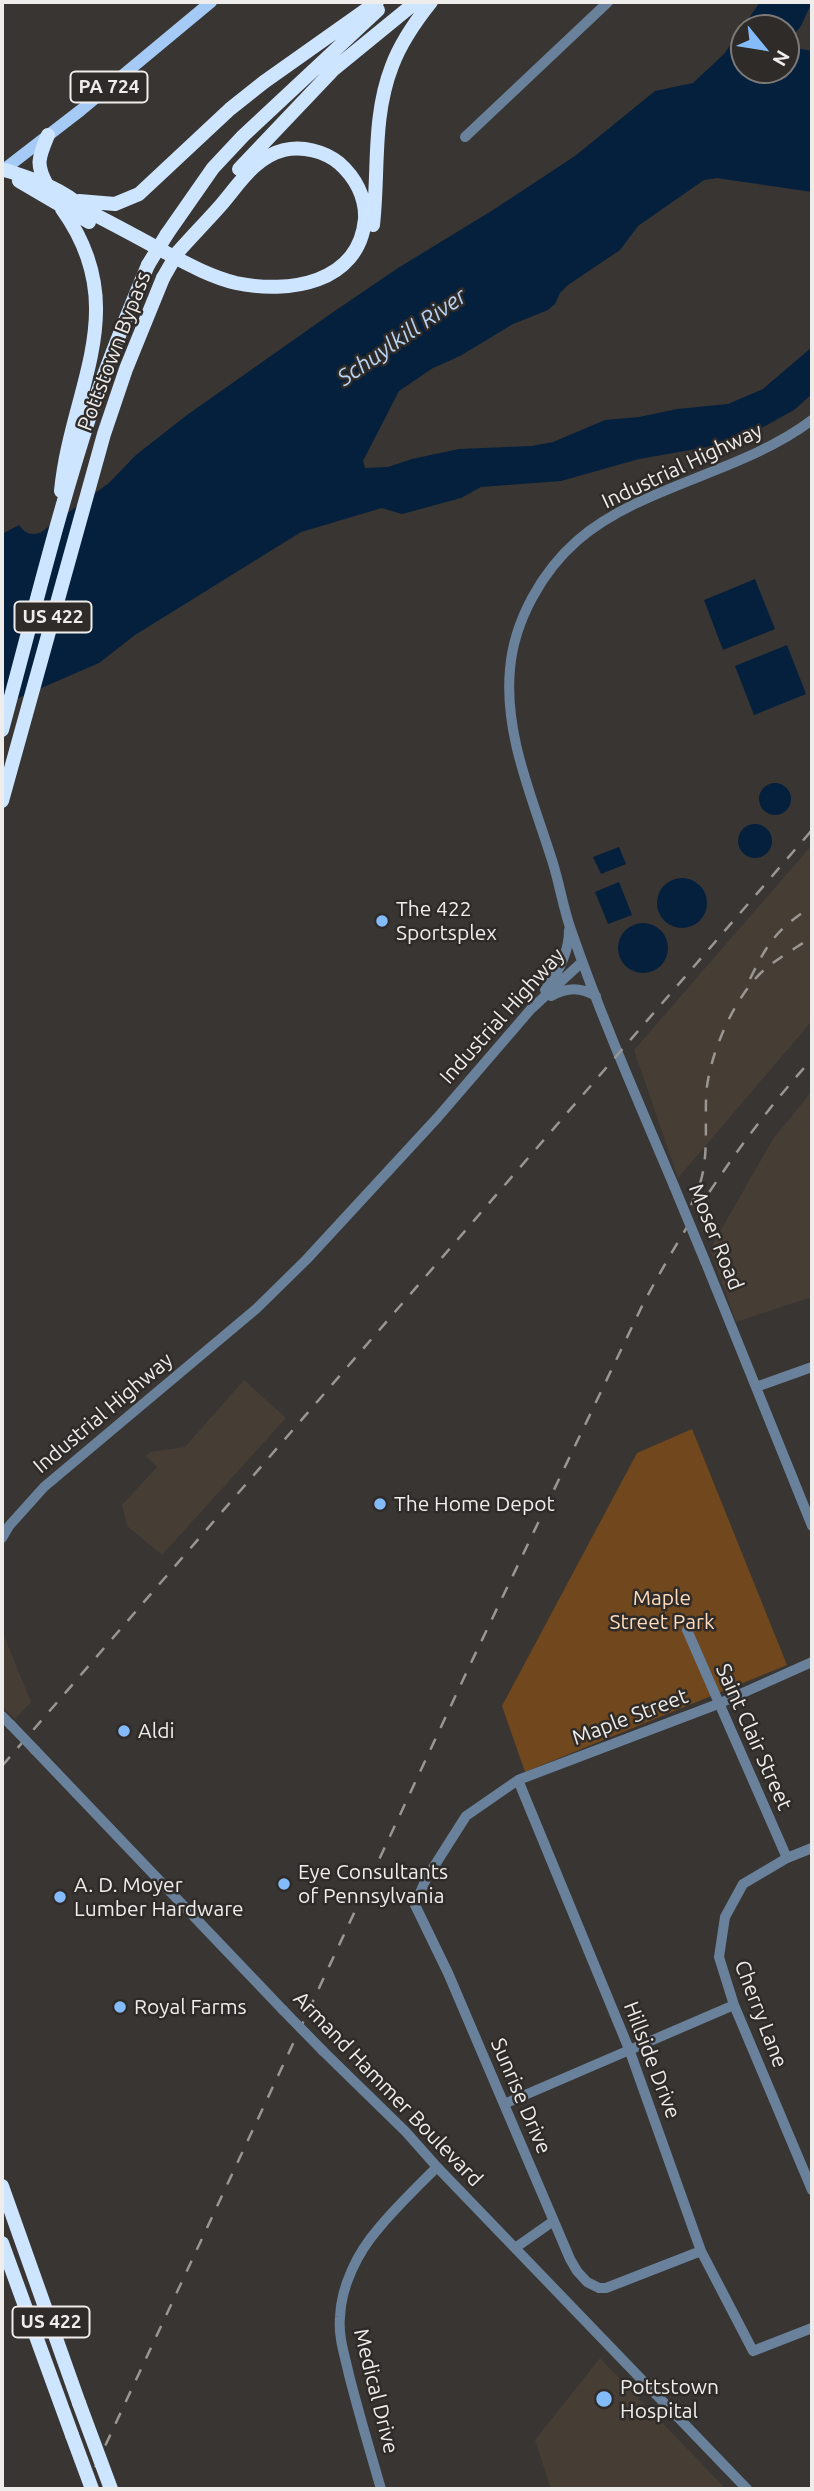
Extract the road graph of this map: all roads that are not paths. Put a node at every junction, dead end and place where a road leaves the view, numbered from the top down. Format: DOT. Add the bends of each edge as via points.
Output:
graph roads {
  1 [pos="211,2"];
  2 [pos="377,2"];
  3 [pos="387,2"];
  4 [pos="416,2"];
  5 [pos="431,2"];
  6 [pos="608,2"];
  7 [pos="48,135"];
  8 [pos="465,137"];
  9 [pos="3,172"];
  10 [pos="47,186"];
  11 [pos="74,200"];
  12 [pos="59,205"];
  13 [pos="178,252"];
  14 [pos="812,420"];
  15 [pos="57,524"];
  16 [pos="2,730"];
  17 [pos="2,801"];
  18 [pos="569,926"];
  19 [pos="582,962"];
  20 [pos="596,996"];
  21 [pos="530,1009"];
  22 [pos="812,1367"];
  23 [pos="757,1387"];
  24 [pos="812,1526"];
  25 [pos="2,1538"];
  26 [pos="687,1630"];
  27 [pos="812,1662"];
  28 [pos="719,1704"];
  29 [pos="2,1716"];
  30 [pos="518,1780"];
  31 [pos="466,1816"];
  32 [pos="812,1848"];
  33 [pos="787,1858"];
  34 [pos="734,2005"];
  35 [pos="629,2049"];
  36 [pos="504,2104"];
  37 [pos="438,2167"];
  38 [pos="2,2186"];
  39 [pos="812,2190"];
  40 [pos="552,2222"];
  41 [pos="2,2243"];
  42 [pos="516,2248"];
  43 [pos="701,2251"];
  44 [pos="2,2253"];
  45 [pos="812,2328"];
  46 [pos="46,2366"];
  47 [pos="92,2489"];
  48 [pos="111,2489"];
  49 [pos="381,2489"];
  50 [pos="747,2489"];
  1 -- 7 [label="main road, PA 724"];
  2 -- 11 [label="highway" via="230,109 139,194 106,204"];
  3 -- 15 [label="highway, Pottstown Bypass / US 422, bridge" via="243,136 213,168 167,234 148,265 112,353"];
  4 -- 13 [label="highway, Pottstown Bypass / US 422" via="334,69 240,168"];
  5 -- 12 [label="highway" via="401,46 385,87 371,236 355,267 332,284 283,295 220,288"];
  6 -- 8 [label="street"];
  7 -- 9 [label="main road, PA 724"];
  7 -- 10 [label="highway" via="39,161"];
  9 -- 10 [label="highway"];
  9 -- 12 [label="highway"];
  10 -- 11 [label="highway"];
  11 -- 13 [label="highway" via="201,272 240,284 271,286 317,280 346,262 363,232 363,201 352,177 332,158 304,149 284,150 268,156 248,173"];
  12 -- 15 [label="highway" via="85,246 95,306 89,372 62,472"];
  13 -- 17 [label="highway, Pottstown Bypass / US 422, bridge" via="163,278 104,434"];
  14 -- 18 [label="street, Industrial Highway" via="781,441 606,520 558,561 525,613 510,667 509,697 516,746"];
  15 -- 16 [label="highway, US 422"];
  18 -- 19 [label="street, Industrial Highway"];
  18 -- 21 [label="street" via="557,975"];
  19 -- 20 [label="street, Moser Road"];
  19 -- 21 [label="street, Industrial Highway"];
  20 -- 21 [label="street" via="572,988 561,990"];
  20 -- 23 [label="street, Moser Road, bridge"];
  21 -- 25 [label="street, Industrial Highway" via="306,1260 256,1309 44,1487"];
  22 -- 23 [label="street"];
  23 -- 24 [label="street, Moser Road"];
  26 -- 28 [label="street, Saint Clair Street"];
  27 -- 28 [label="street, Maple Street"];
  28 -- 30 [label="street, Maple Street"];
  28 -- 33 [label="street, Saint Clair Street"];
  29 -- 37 [label="street, Armand Hammer Boulevard, bridge"];
  30 -- 31 [label="street, Maple Street"];
  30 -- 35 [label="street, Hillside Drive"];
  31 -- 36 [label="street, Sunrise Drive" via="415,1905"];
  32 -- 33 [label="street, Cherry Lane"];
  33 -- 34 [label="street, Cherry Lane" via="743,1884 725,1917 719,1957"];
  34 -- 35 [label="street"];
  34 -- 39 [label="street, Cherry Lane"];
  35 -- 36 [label="street"];
  35 -- 43 [label="street, Hillside Drive"];
  36 -- 40 [label="street, Sunrise Drive"];
  37 -- 42 [label="street, Armand Hammer Boulevard"];
  37 -- 49 [label="street, Medical Drive" via="376,2230 344,2293 341,2340"];
  38 -- 48 [label="highway, US 422, bridge"];
  40 -- 42 [label="street"];
  40 -- 43 [label="street, Sunrise Drive" via="576,2271 599,2288"];
  41 -- 46 [label="highway, US 422"];
  42 -- 50 [label="street, Armand Hammer Boulevard"];
  43 -- 45 [label="street, Hillside Drive" via="753,2351"];
  44 -- 46 [label="highway"];
  46 -- 47 [label="highway, US 422, bridge"];
}
